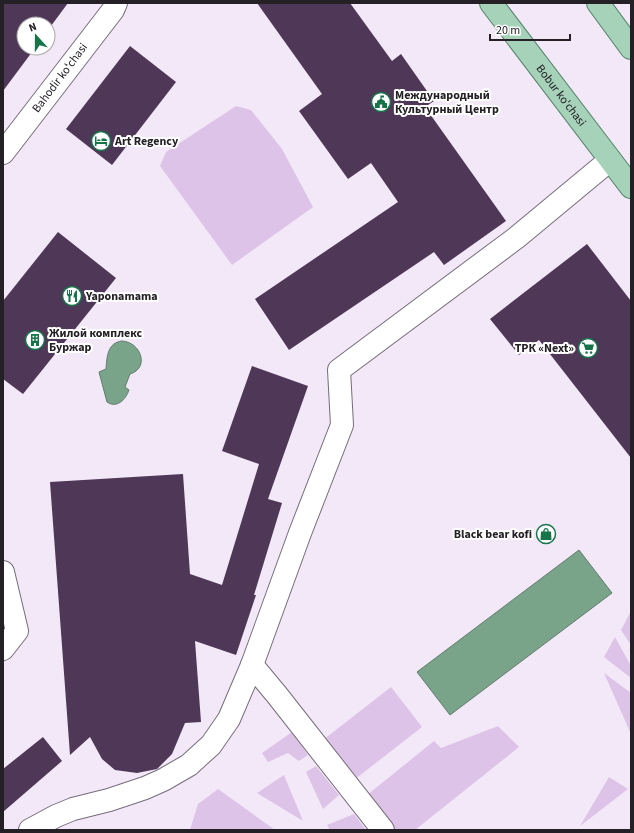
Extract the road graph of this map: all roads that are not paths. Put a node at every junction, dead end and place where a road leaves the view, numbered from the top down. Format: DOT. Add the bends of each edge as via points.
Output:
graph roads {
  1 [pos="116,3"];
  2 [pos="491,3"];
  3 [pos="598,3"];
  4 [pos="631,48"];
  5 [pos="3,153"];
  6 [pos="610,160"];
  7 [pos="631,187"];
  8 [pos="3,572"];
  9 [pos="3,649"];
  10 [pos="252,665"];
  11 [pos="30,830"];
  12 [pos="383,830"];
  1 -- 5 [label="street, Bahodir koʻchasi"];
  2 -- 6 [label="main road, Bobur ko'chasi"];
  3 -- 4 [label="main road"];
  6 -- 7 [label="main road, Bobur ko'chasi"];
  6 -- 10 [label="street" via="516,238 339,370 342,425"];
  8 -- 9 [label="street" via="17,632"];
  10 -- 11 [label="street" via="229,719 211,745 189,765 145,788 73,808"];
  10 -- 12 [label="street"];
}
